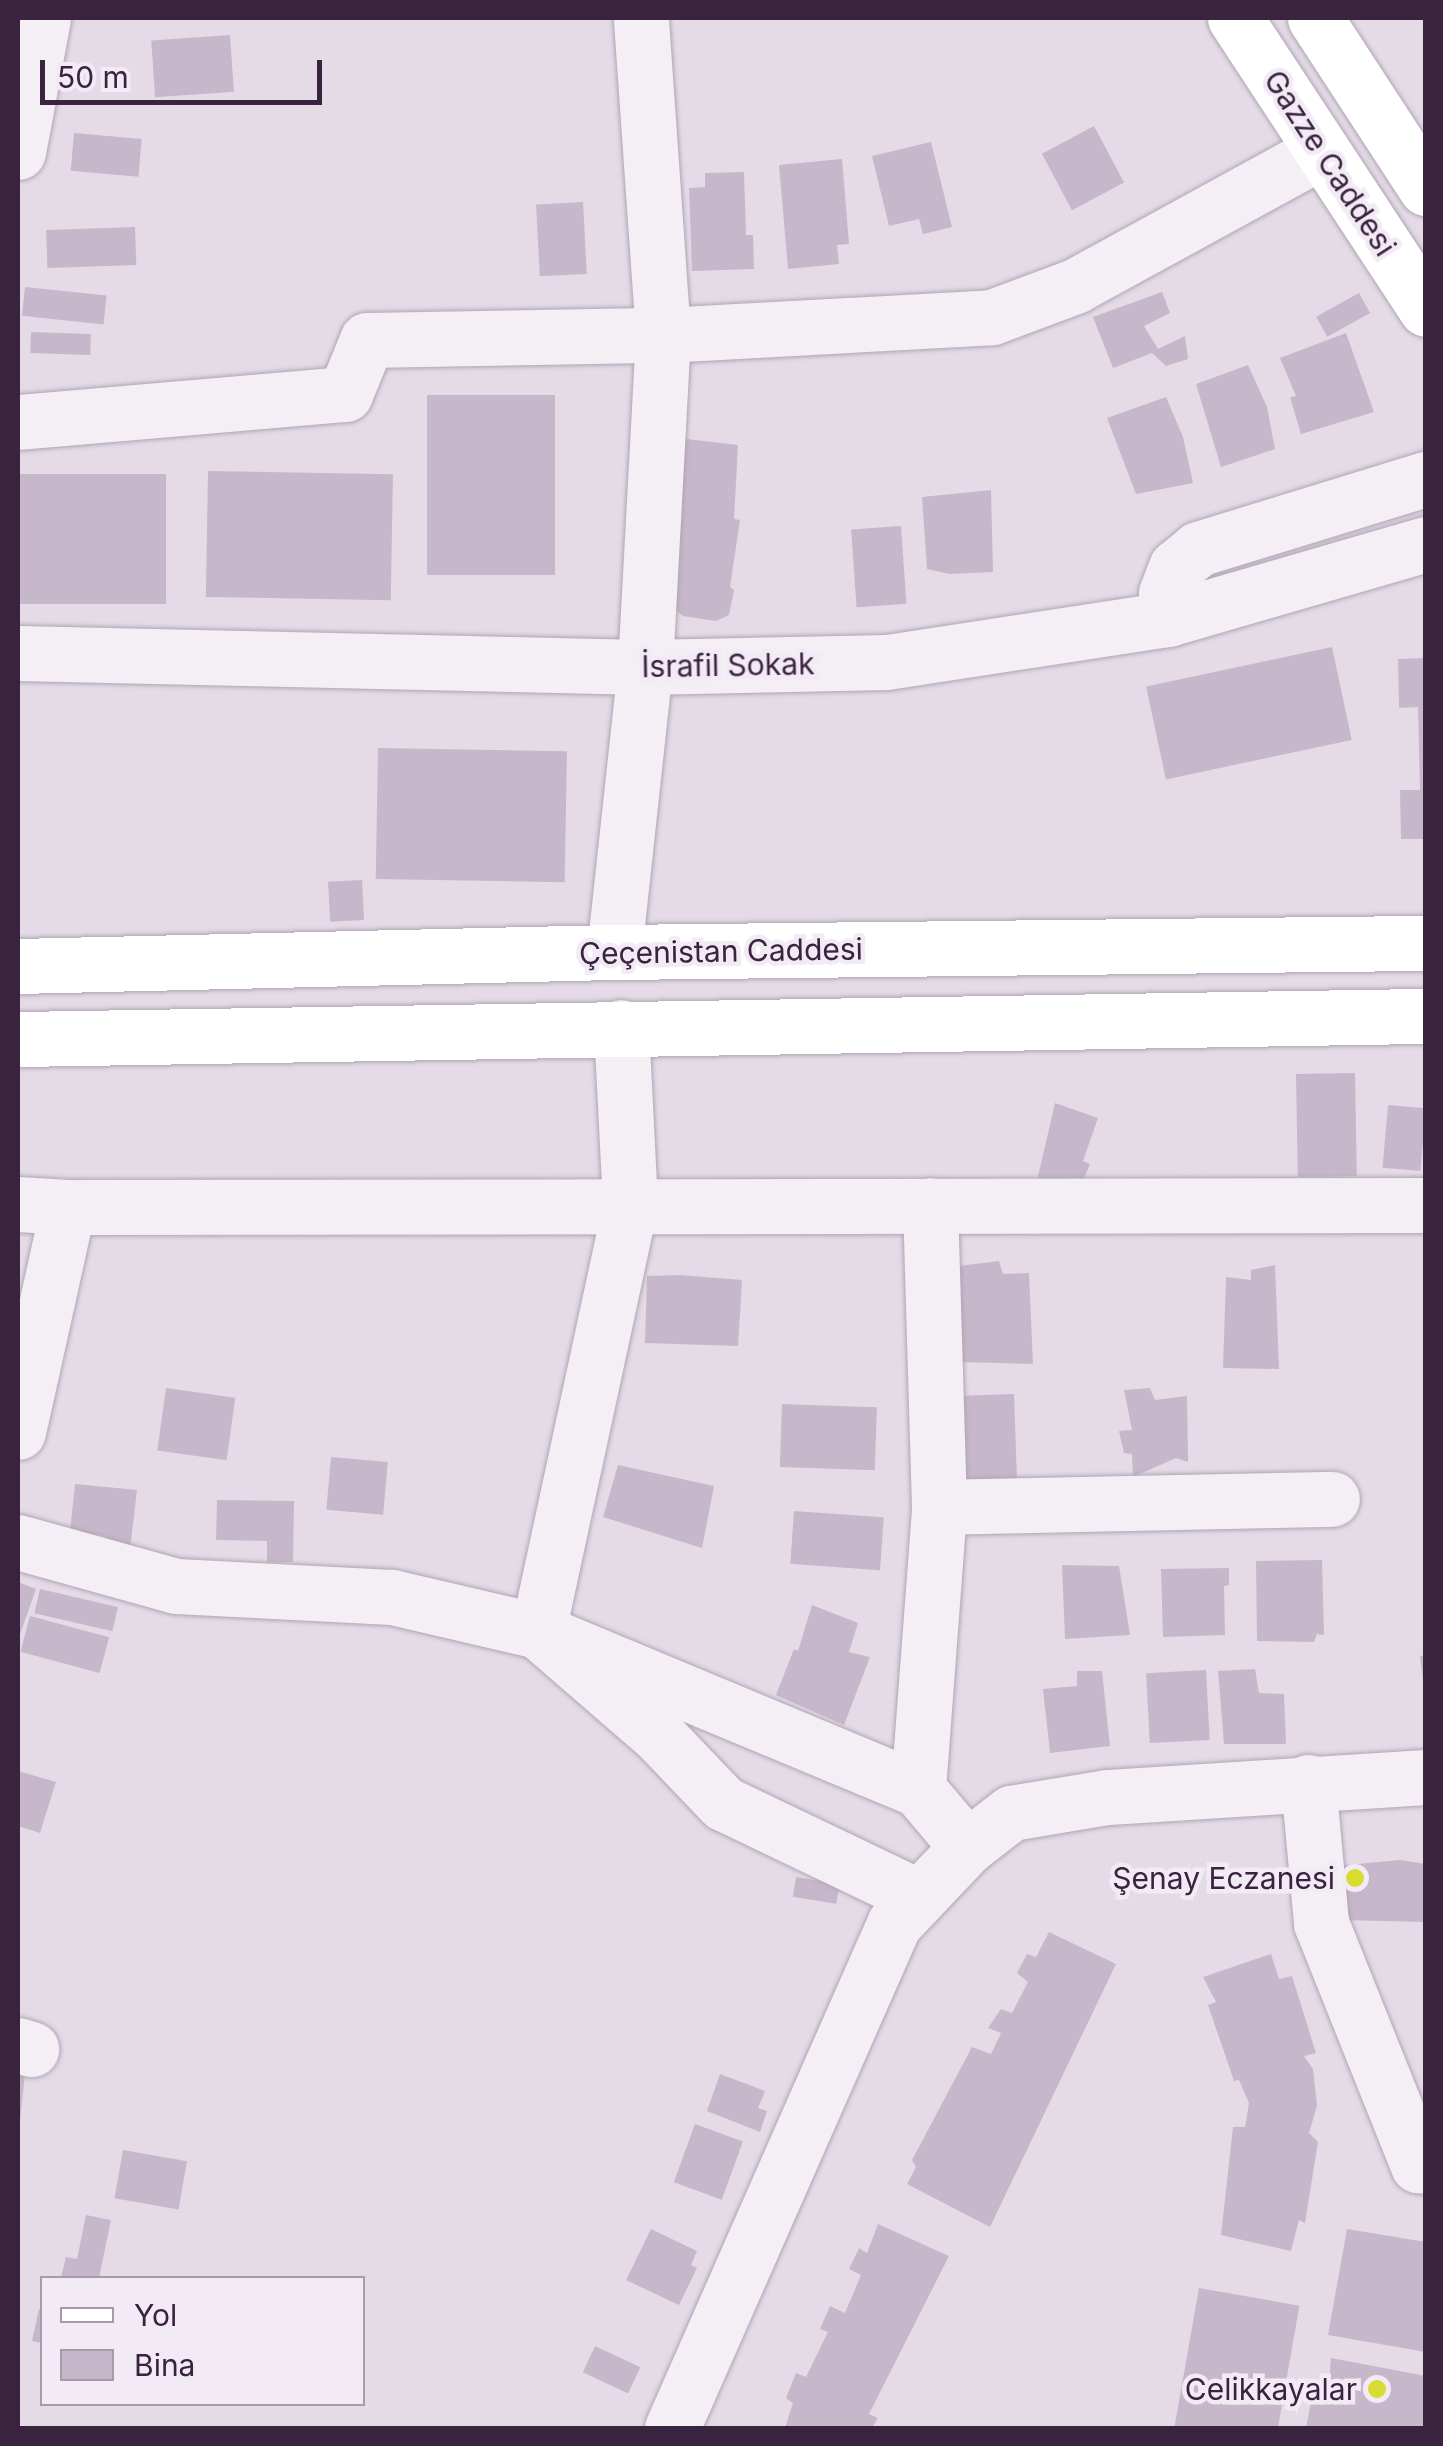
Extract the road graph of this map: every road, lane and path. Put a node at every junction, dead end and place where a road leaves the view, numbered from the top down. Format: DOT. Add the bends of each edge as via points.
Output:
graph roads {
  1 [pos="43,18"];
  2 [pos="641,18"];
  3 [pos="1235,18"];
  4 [pos="1314,18"];
  5 [pos="18,152"];
  6 [pos="1322,152"];
  7 [pos="1426,188"];
  8 [pos="1426,309"];
  9 [pos="663,334"];
  10 [pos="18,422"];
  11 [pos="1426,479"];
  12 [pos="1426,544"];
  13 [pos="1168,619"];
  14 [pos="18,653"];
  15 [pos="645,667"];
  16 [pos="1426,943"];
  17 [pos="614,952"];
  18 [pos="18,966"];
  19 [pos="1426,1016"];
  20 [pos="622,1027"];
  21 [pos="18,1039"];
  22 [pos="630,1204"];
  23 [pos="43,1205"];
  24 [pos="1426,1205"];
  25 [pos="930,1206"];
  26 [pos="18,1432"];
  27 [pos="1332,1498"];
  28 [pos="938,1507"];
  29 [pos="18,1542"];
  30 [pos="538,1631"];
  31 [pos="1426,1777"];
  32 [pos="1308,1782"];
  33 [pos="918,1788"];
  34 [pos="967,1847"];
  35 [pos="919,1897"];
  36 [pos="1426,2166"];
  37 [pos="672,2428"];
  1 -- 5 [label="street"];
  2 -- 9 [label="street"];
  3 -- 6 [label="main road, Gazze Caddesi"];
  4 -- 7 [label="main road"];
  6 -- 8 [label="main road, Gazze Caddesi"];
  6 -- 9 [label="street" via="1075,286 992,318"];
  9 -- 10 [label="street" via="366,340 345,394"];
  9 -- 15 [label="street"];
  11 -- 13 [label="street" via="1198,550 1176,568 1166,592"];
  12 -- 13 [label="street, İsrafil Sokak"];
  13 -- 15 [label="street, İsrafil Sokak" via="887,662"];
  14 -- 15 [label="street, İsrafil Sokak"];
  15 -- 17 [label="street"];
  16 -- 17 [label="main road, Çeçenistan Caddesi"];
  17 -- 18 [label="main road, Çeçenistan Caddesi"];
  19 -- 20 [label="main road"];
  20 -- 21 [label="main road"];
  20 -- 22 [label="street"];
  22 -- 23 [label="street"];
  22 -- 25 [label="street"];
  22 -- 30 [label="street"];
  23 -- 26 [label="street"];
  24 -- 25 [label="street"];
  25 -- 28 [label="street"];
  27 -- 28 [label="street"];
  28 -- 33 [label="street"];
  29 -- 30 [label="street" via="176,1586 392,1597"];
  30 -- 33 [label="street"];
  30 -- 35 [label="street" via="658,1735 723,1803"];
  31 -- 32 [label="street"];
  32 -- 34 [label="street" via="1108,1796 1011,1813"];
  32 -- 36 [label="street" via="1321,1923 1418,2165"];
  33 -- 34 [label="street"];
  34 -- 35 [label="street"];
  35 -- 37 [label="street" via="894,1924"];
}
